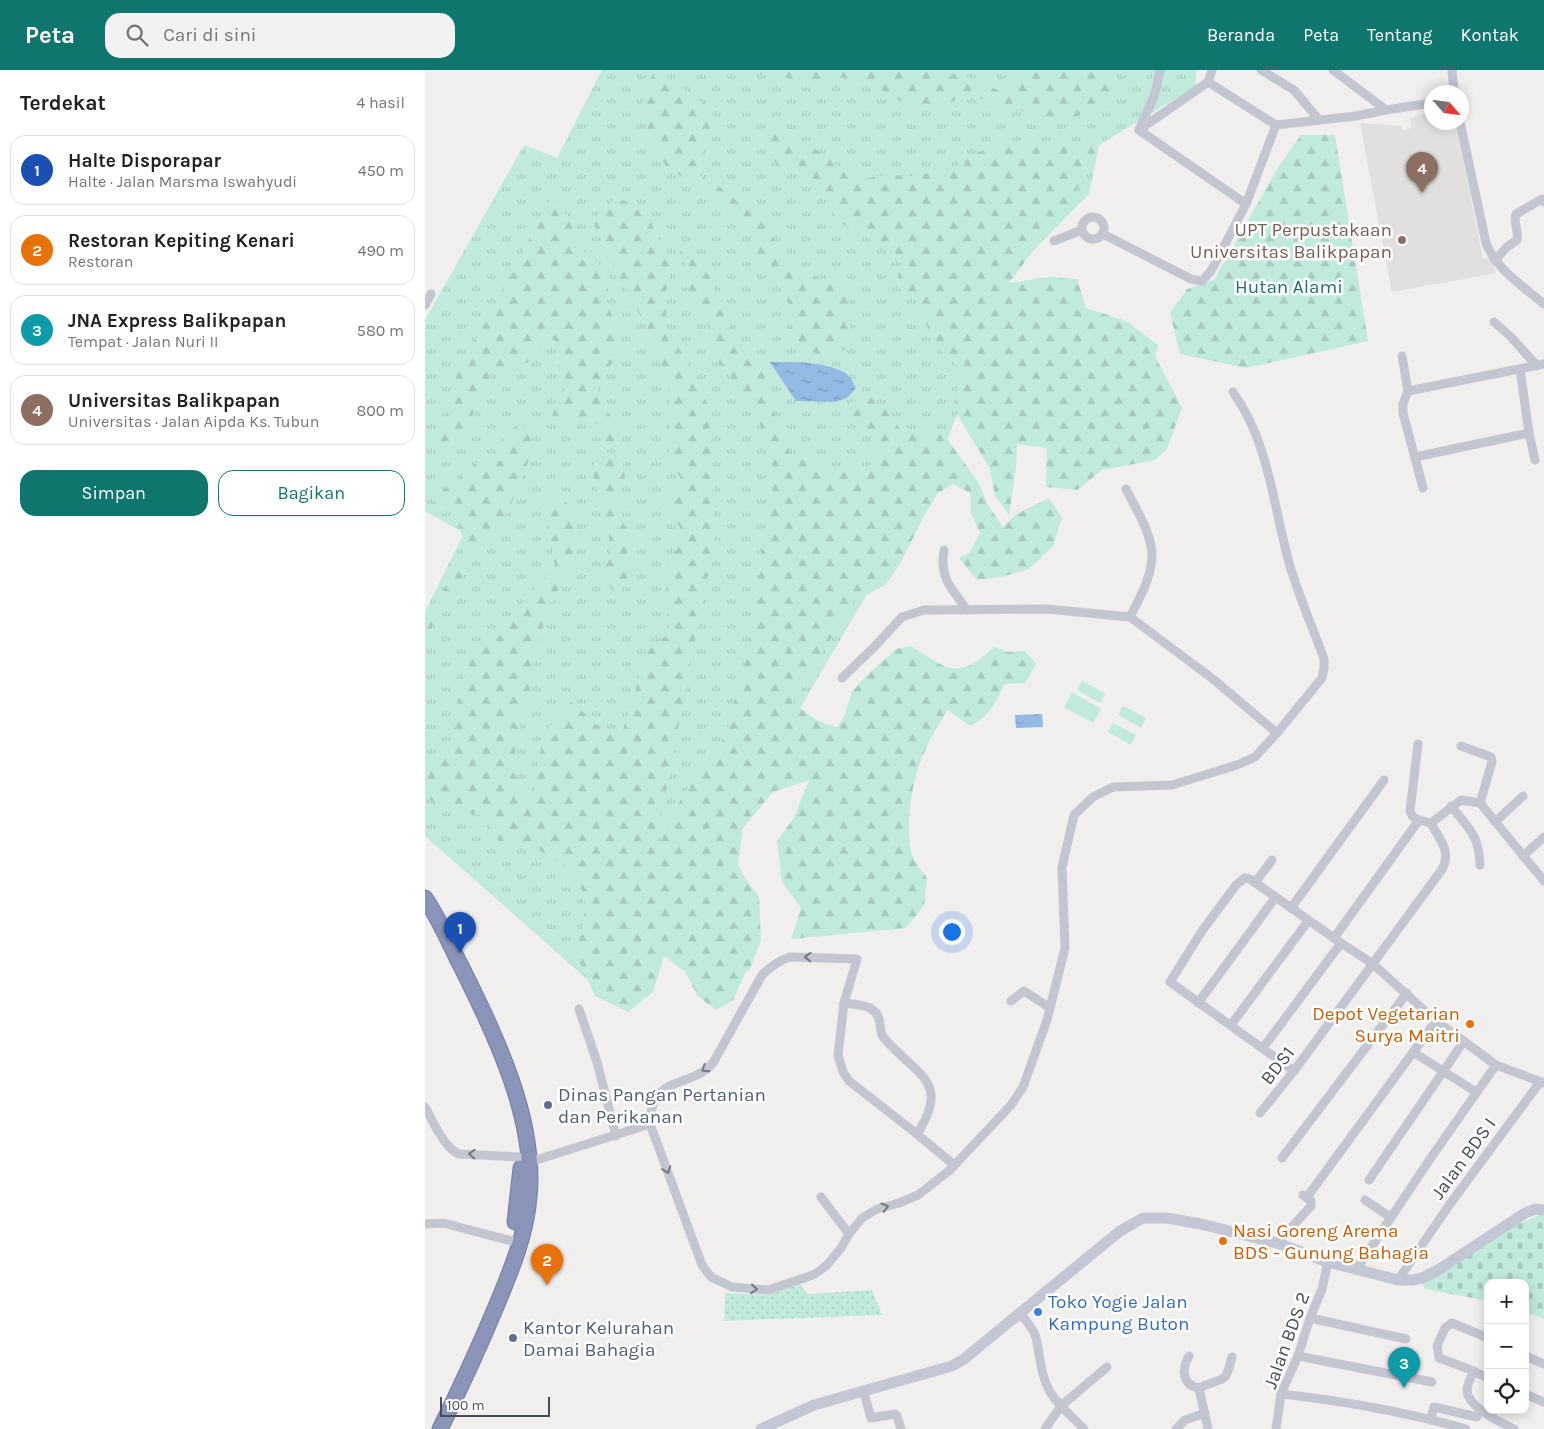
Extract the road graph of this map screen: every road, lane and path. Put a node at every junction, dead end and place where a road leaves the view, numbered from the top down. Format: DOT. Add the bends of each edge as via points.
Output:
graph roads {
  1 [pos="1160,70"];
  2 [pos="1213,70"];
  3 [pos="1261,70"];
  4 [pos="1333,70"];
  5 [pos="1452,70"];
  6 [pos="1208,82"];
  7 [pos="1453,85"];
  8 [pos="1424,104"];
  9 [pos="1386,110"];
  10 [pos="1319,120"];
  11 [pos="1277,125"];
  12 [pos="1139,130"];
  13 [pos="1462,130"];
  14 [pos="1544,202"];
  15 [pos="1246,204"];
  16 [pos="1082,230"];
  17 [pos="1103,234"];
  18 [pos="1054,241"];
  19 [pos="1495,260"];
  20 [pos="431,294"];
  21 [pos="1544,304"];
  22 [pos="425,305"];
  23 [pos="1494,322"];
  24 [pos="1402,356"];
  25 [pos="1541,365"];
  26 [pos="1520,369"];
  27 [pos="1233,392"];
  28 [pos="1408,392"];
  29 [pos="1529,433"];
  30 [pos="1415,457"];
  31 [pos="1535,460"];
  32 [pos="1423,488"];
  33 [pos="1126,489"];
  34 [pos="944,550"];
  35 [pos="967,610"];
  36 [pos="1130,617"];
  37 [pos="842,678"];
  38 [pos="1277,733"];
  39 [pos="1418,744"];
  40 [pos="1461,746"];
  41 [pos="1384,780"];
  42 [pos="1523,796"];
  43 [pos="1480,803"];
  44 [pos="1451,806"];
  45 [pos="1419,820"];
  46 [pos="1495,822"];
  47 [pos="1431,823"];
  48 [pos="1544,837"];
  49 [pos="1523,856"];
  50 [pos="1272,860"];
  51 [pos="1480,866"];
  52 [pos="1544,881"];
  53 [pos="1255,883"];
  54 [pos="425,898"];
  55 [pos="1275,898"];
  56 [pos="1291,908"];
  57 [pos="425,913"];
  58 [pos="1308,921"];
  59 [pos="1337,941"];
  60 [pos="1373,964"];
  61 [pos="1407,993"];
  62 [pos="1011,1001"];
  63 [pos="844,1003"];
  64 [pos="1198,1003"];
  65 [pos="1050,1008"];
  66 [pos="579,1009"];
  67 [pos="1436,1021"];
  68 [pos="1231,1026"];
  69 [pos="1464,1041"];
  70 [pos="1263,1048"];
  71 [pos="1413,1052"];
  72 [pos="1495,1065"];
  73 [pos="1293,1072"];
  74 [pos="1443,1072"];
  75 [pos="1542,1083"];
  76 [pos="1476,1092"];
  77 [pos="425,1107"];
  78 [pos="1260,1113"];
  79 [pos="651,1124"];
  80 [pos="917,1134"];
  81 [pos="616,1136"];
  82 [pos="1282,1158"];
  83 [pos="525,1160"];
  84 [pos="954,1165"];
  85 [pos="1369,1180"];
  86 [pos="821,1197"];
  87 [pos="1365,1200"];
  88 [pos="1544,1210"];
  89 [pos="1390,1217"];
  90 [pos="425,1224"];
  91 [pos="849,1234"];
  92 [pos="511,1241"];
  93 [pos="1277,1243"];
  94 [pos="1328,1262"];
  95 [pos="1355,1270"];
  96 [pos="1398,1280"];
  97 [pos="1020,1312"];
  98 [pos="1310,1318"];
  99 [pos="1484,1336"];
  100 [pos="1406,1339"];
  101 [pos="1189,1356"];
  102 [pos="1298,1356"];
  103 [pos="1232,1357"];
  104 [pos="1529,1358"];
  105 [pos="1544,1364"];
  106 [pos="1107,1367"];
  107 [pos="1473,1371"];
  108 [pos="1484,1376"];
  109 [pos="1432,1382"];
  110 [pos="1199,1388"];
  111 [pos="863,1390"];
  112 [pos="1281,1394"];
  113 [pos="1529,1396"];
  114 [pos="1544,1402"];
  115 [pos="1062,1406"];
  116 [pos="1205,1413"];
  117 [pos="1477,1417"];
  118 [pos="1430,1420"];
  119 [pos="430,1429"];
  120 [pos="440,1429"];
  121 [pos="761,1429"];
  122 [pos="901,1429"];
  123 [pos="1045,1429"];
  124 [pos="1084,1429"];
  125 [pos="1176,1429"];
  126 [pos="1208,1429"];
  127 [pos="1276,1429"];
  128 [pos="1466,1429"];
  129 [pos="1514,1429"];
  1 -- 12 [label="street" via="1155,94"];
  2 -- 6 [label="street"];
  3 -- 10 [label="street" via="1294,90"];
  4 -- 9 [label="street"];
  5 -- 7 [label="street"];
  6 -- 11 [label="street"];
  6 -- 12 [label="street"];
  8 -- 9 [label="street"];
  9 -- 10 [label="street"];
  10 -- 11 [label="street"];
  11 -- 15 [label="street"];
  12 -- 15 [label="street"];
  13 -- 19 [label="street" via="1486,244"];
  14 -- 19 [label="street" via="1537,200 1516,214 1517,240"];
  15 -- 17 [label="street" via="1211,271 1202,281 1191,279"];
  16 -- 17 [label="street" via="1091,239"];
  16 -- 17 [label="street" via="1086,220 1096,217 1103,224"];
  16 -- 18 [label="street"];
  19 -- 21 [label="street"];
  20 -- 22 [label="street"];
  23 -- 25 [label="street"];
  24 -- 28 [label="street"];
  25 -- 26 [label="street"];
  26 -- 28 [label="street"];
  26 -- 29 [label="street"];
  27 -- 38 [label="street" via="1258,438 1290,567 1324,659 1321,678"];
  28 -- 30 [label="street" via="1403,413"];
  29 -- 30 [label="street"];
  29 -- 31 [label="street"];
  30 -- 32 [label="street"];
  33 -- 36 [label="street" via="1145,525 1152,548 1143,592"];
  34 -- 35 [label="street" via="943,574"];
  35 -- 36 [label="street" via="1048,609"];
  35 -- 37 [label="street" via="924,610 902,617"];
  36 -- 38 [label="street" via="1213,679"];
  38 -- 65 [label="street" via="1255,757 1237,765 1172,785 1113,787 1093,797 1074,815 1062,867 1065,948"];
  39 -- 45 [label="street" via="1410,811"];
  40 -- 43 [label="street" via="1491,757"];
  41 -- 56 [label="street"];
  42 -- 46 [label="street"];
  43 -- 44 [label="street" via="1461,800"];
  43 -- 46 [label="street"];
  44 -- 47 [label="street"];
  44 -- 51 [label="street" via="1475,837 1480,851"];
  45 -- 47 [label="street"];
  45 -- 59 [label="street"];
  46 -- 49 [label="street"];
  47 -- 60 [label="street, BDS1" via="1447,852 1446,861"];
  48 -- 49 [label="street"];
  49 -- 52 [label="street"];
  50 -- 53 [label="street"];
  53 -- 55 [label="street"];
  53 -- 64 [label="street" via="1245,878 1236,885 1170,981"];
  54 -- 83 [label="highway" via="504,1058 522,1115"];
  55 -- 56 [label="street"];
  55 -- 64 [label="street"];
  56 -- 58 [label="street"];
  57 -- 83 [label="highway" via="495,1062"];
  58 -- 59 [label="street"];
  58 -- 68 [label="street"];
  59 -- 60 [label="street"];
  59 -- 70 [label="street"];
  60 -- 61 [label="street"];
  60 -- 73 [label="street, BDS1"];
  61 -- 67 [label="street"];
  61 -- 82 [label="street"];
  62 -- 65 [label="street" via="1024,991"];
  63 -- 79 [label="street, one-way" via="857,959 790,957 771,966 713,1063 703,1072 662,1090 651,1110"];
  63 -- 80 [label="street" via="838,1056 843,1072 849,1081"];
  63 -- 80 [label="street" via="863,1005 874,1011 883,1037 925,1078 931,1091 931,1103"];
  64 -- 68 [label="street"];
  65 -- 84 [label="street" via="1023,1087 1011,1106"];
  66 -- 81 [label="street"];
  67 -- 69 [label="street"];
  67 -- 71 [label="street"];
  68 -- 70 [label="street"];
  69 -- 72 [label="street"];
  69 -- 74 [label="street"];
  70 -- 73 [label="street"];
  71 -- 74 [label="street"];
  71 -- 93 [label="street" via="1307,1194 1311,1206"];
  72 -- 75 [label="street"];
  72 -- 76 [label="street"];
  73 -- 78 [label="street, BDS1"];
  74 -- 76 [label="street"];
  74 -- 85 [label="street"];
  75 -- 96 [label="street, Jalan BDS I" via="1450,1204"];
  76 -- 89 [label="street"];
  83 -- 77 [label="street, one-way" via="454,1152"];
  79 -- 81 [label="street"];
  79 -- 91 [label="street, one-way" via="702,1265 711,1277 732,1287 768,1290 815,1274 827,1265"];
  80 -- 84 [label="street"];
  81 -- 83 [label="street"];
  83 -- 92 [label="highway"];
  83 -- 120 [label="highway" via="529,1197 521,1242 488,1327"];
  91 -- 84 [label="street, one-way" via="862,1218 877,1209 918,1195"];
  86 -- 91 [label="street"];
  87 -- 89 [label="street"];
  88 -- 96 [label="street" via="1517,1217 1438,1270 1417,1279"];
  89 -- 95 [label="street"];
  90 -- 92 [label="street" via="443,1223"];
  92 -- 119 [label="highway" via="499,1276"];
  93 -- 94 [label="street"];
  93 -- 97 [label="street" via="1201,1224 1143,1218 1120,1230"];
  94 -- 95 [label="street"];
  94 -- 98 [label="street, Jalan BDS 2" via="1322,1289"];
  95 -- 96 [label="street"];
  97 -- 111 [label="street" via="952,1366"];
  97 -- 115 [label="street" via="1037,1339 1048,1389"];
  98 -- 100 [label="street"];
  98 -- 102 [label="street, Jalan BDS 2"];
  99 -- 107 [label="street" via="1452,1323 1445,1328 1437,1346 1439,1358"];
  101 -- 110 [label="street" via="1183,1371 1189,1383"];
  102 -- 109 [label="street"];
  102 -- 112 [label="street, Jalan BDS 2"];
  103 -- 110 [label="street" via="1226,1377"];
  104 -- 105 [label="street"];
  106 -- 115 [label="street"];
  107 -- 108 [label="street"];
  107 -- 129 [label="street" via="1467,1389 1469,1398 1482,1411"];
  110 -- 116 [label="street"];
  111 -- 121 [label="street" via="814,1404"];
  111 -- 122 [label="street" via="871,1418 895,1414"];
  112 -- 118 [label="street" via="1324,1398"];
  112 -- 127 [label="street, Jalan BDS 2"];
  113 -- 114 [label="street"];
  115 -- 123 [label="street"];
  115 -- 124 [label="street"];
  116 -- 125 [label="street" via="1185,1420"];
  116 -- 126 [label="street"];
  117 -- 118 [label="street" via="1434,1407"];
  118 -- 128 [label="street"];
}
